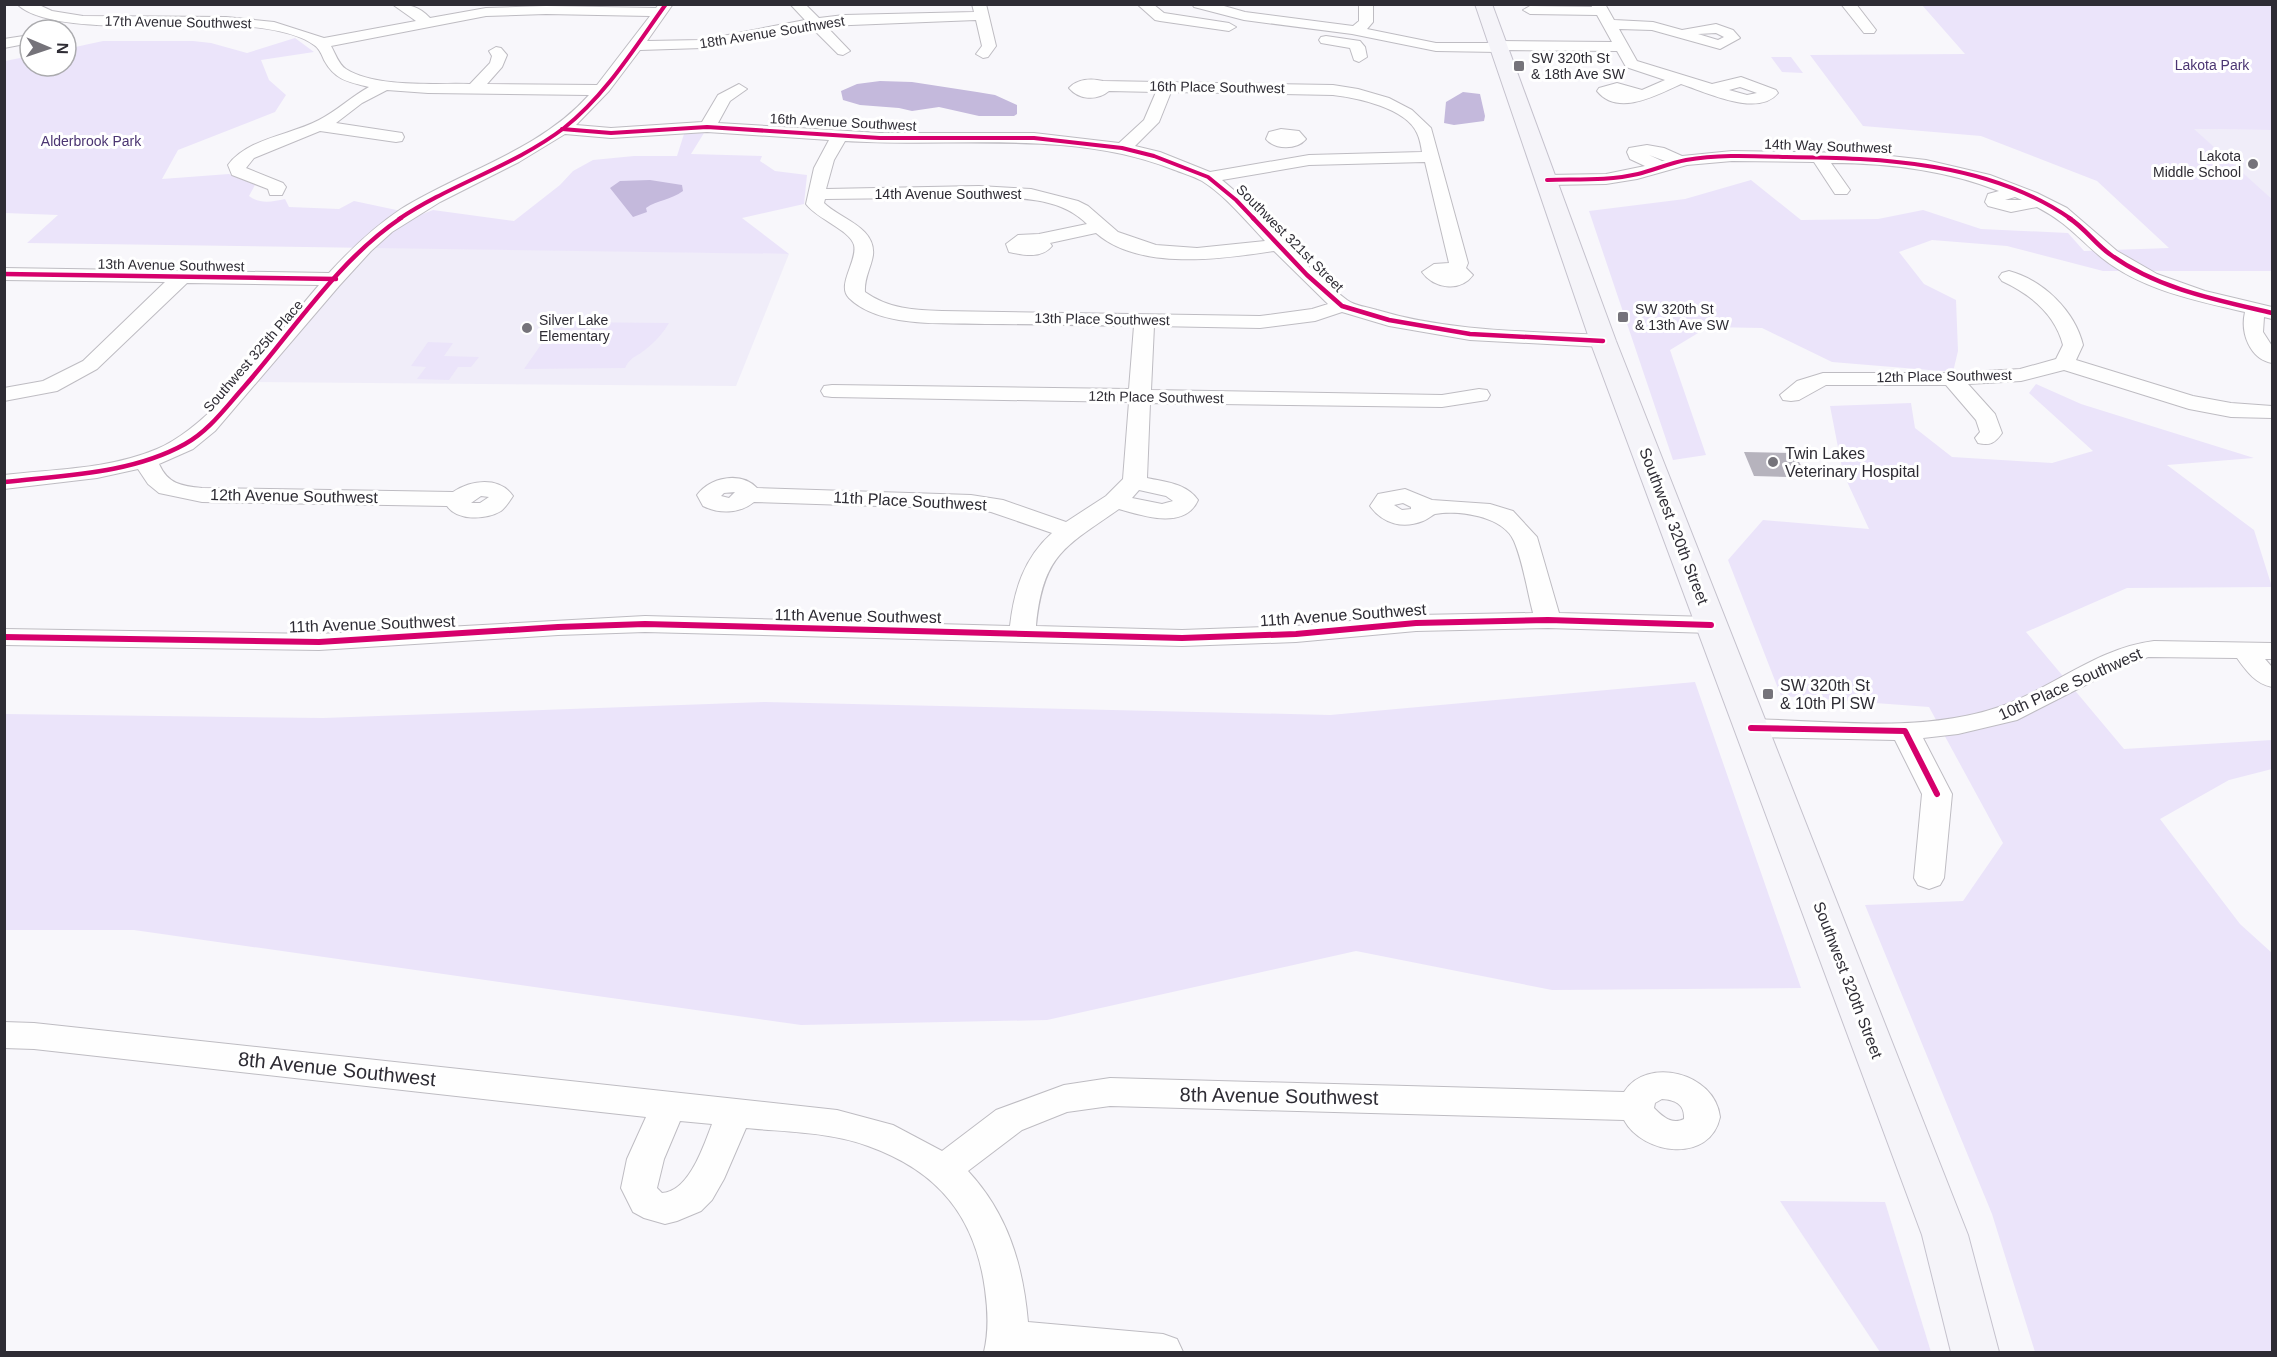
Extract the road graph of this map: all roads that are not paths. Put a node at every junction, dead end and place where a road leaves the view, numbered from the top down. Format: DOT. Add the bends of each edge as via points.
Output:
graph roads {
  1 [pos="24,4"];
  2 [pos="399,4"];
  3 [pos="797,4"];
  4 [pos="1144,4"];
  5 [pos="1199,4"];
  6 [pos="1366,4"];
  7 [pos="1483,4"];
  8 [pos="1848,4"];
  9 [pos="548,7"];
  10 [pos="664,8"];
  11 [pos="980,10"];
  12 [pos="1530,10"];
  13 [pos="1603,13"];
  14 [pos="1623,17"];
  15 [pos="83,20"];
  16 [pos="813,22"];
  17 [pos="78,23"];
  18 [pos="426,23"];
  19 [pos="1653,26"];
  20 [pos="1869,30"];
  21 [pos="1356,31"];
  22 [pos="321,43"];
  23 [pos="1714,44"];
  24 [pos="635,46"];
  25 [pos="1497,46"];
  26 [pos="1621,47"];
  27 [pos="496,51"];
  28 [pos="843,51"];
  29 [pos="983,54"];
  30 [pos="1359,57"];
  31 [pos="1680,79"];
  32 [pos="384,85"];
  33 [pos="1102,86"];
  34 [pos="1165,86"];
  35 [pos="475,88"];
  36 [pos="1712,88"];
  37 [pos="740,89"];
  38 [pos="601,90"];
  39 [pos="1641,95"];
  40 [pos="319,126"];
  41 [pos="707,127"];
  42 [pos="562,129"];
  43 [pos="840,136"];
  44 [pos="396,137"];
  45 [pos="1291,143"];
  46 [pos="1122,148"];
  47 [pos="1818,156"];
  48 [pos="1431,157"];
  49 [pos="1309,160"];
  50 [pos="1679,161"];
  51 [pos="1660,166"];
  52 [pos="1208,177"];
  53 [pos="1547,180"];
  54 [pos="1841,190"];
  55 [pos="276,191"];
  56 [pos="2016,191"];
  57 [pos="817,194"];
  58 [pos="2038,201"];
  59 [pos="1097,227"];
  60 [pos="1039,240"];
  61 [pos="1278,244"];
  62 [pos="1456,269"];
  63 [pos="14,274"];
  64 [pos="182,277"];
  65 [pos="2010,277"];
  66 [pos="336,279"];
  67 [pos="4,289"];
  68 [pos="1342,306"];
  69 [pos="2264,311"];
  70 [pos="1144,320"];
  71 [pos="1602,337"];
  72 [pos="2272,357"];
  73 [pos="2064,363"];
  74 [pos="1952,379"];
  75 [pos="832,391"];
  76 [pos="4,395"];
  77 [pos="1479,395"];
  78 [pos="1791,395"];
  79 [pos="1140,397"];
  80 [pos="2272,412"];
  81 [pos="1986,438"];
  82 [pos="146,461"];
  83 [pos="4,482"];
  84 [pos="1133,482"];
  85 [pos="748,495"];
  86 [pos="459,499"];
  87 [pos="1116,501"];
  88 [pos="1424,507"];
  89 [pos="1068,531"];
  90 [pos="1548,620"];
  91 [pos="1711,625"];
  92 [pos="1022,633"];
  93 [pos="4,636"];
  94 [pos="2245,651"];
  95 [pos="2272,651"];
  96 [pos="2272,679"];
  97 [pos="1751,728"];
  98 [pos="1905,731"];
  99 [pos="1929,878"];
  100 [pos="4,1035"];
  101 [pos="669,1106"];
  102 [pos="1636,1106"];
  103 [pos="735,1113"];
  104 [pos="943,1170"];
  105 [pos="1007,1345"];
  106 [pos="1163,1353"];
  107 [pos="1975,1353"];
  1 -- 15 [label="street, 17th Avenue Southwest" via="49,15"];
  2 -- 18 [label="street"];
  3 -- 16 [label="street"];
  4 -- 30 [label="street" via="1160,17 1349,42 1358,47"];
  5 -- 21 [label="street" via="1244,16"];
  6 -- 21 [label="street" via="1366,22"];
  7 -- 25 [label="main road, Southwest 320th Street"];
  8 -- 20 [label="street"];
  9 -- 10 [label="street"];
  9 -- 18 [label="street" via="486,12"];
  10 -- 24 [label="street, Southwest 325th Place"];
  11 -- 16 [label="street, 18th Avenue Southwest"];
  11 -- 29 [label="street" via="988,45"];
  12 -- 13 [label="street"];
  13 -- 19 [label="street"];
  13 -- 26 [label="street"];
  14 -- 19 [label="street"];
  15 -- 17 [label="street"];
  15 -- 22 [label="street, 17th Avenue Southwest" via="250,23 286,29"];
  16 -- 24 [label="street, 18th Avenue Southwest" via="713,42"];
  16 -- 28 [label="street"];
  18 -- 22 [label="street"];
  19 -- 23 [label="street"];
  21 -- 25 [label="street" via="1445,47"];
  22 -- 32 [label="street" via="339,70 356,79"];
  24 -- 38 [label="street, Southwest 325th Place"];
  25 -- 26 [label="street"];
  25 -- 53 [label="main road, Southwest 320th Street"];
  26 -- 31 [label="street" via="1631,64"];
  27 -- 35 [label="street" via="500,55 497,64"];
  31 -- 36 [label="street"];
  31 -- 39 [label="street"];
  32 -- 35 [label="street"];
  32 -- 40 [label="street"];
  33 -- 34 [label="street, 16th Place Southwest"];
  34 -- 46 [label="street" via="1160,110 1152,124"];
  34 -- 48 [label="street, 16th Place Southwest" via="1333,90 1373,98 1407,114 1425,131"];
  35 -- 38 [label="street"];
  37 -- 41 [label="street" via="719,104"];
  38 -- 42 [label="street, Southwest 325th Place"];
  40 -- 44 [label="street"];
  40 -- 55 [label="street" via="259,149 237,165 238,171 271,183"];
  41 -- 42 [label="street, 16th Avenue Southwest" via="611,133"];
  41 -- 43 [label="street, 16th Avenue Southwest"];
  42 -- 66 [label="street, Southwest 325th Place" via="389,224"];
  43 -- 46 [label="street, 16th Avenue Southwest" via="1034,138"];
  43 -- 57 [label="street" via="825,157"];
  45 -- 49 [label="street"];
  46 -- 52 [label="street, Southwest 321st Street"];
  47 -- 50 [label="street, 14th Way Southwest" via="1732,156"];
  47 -- 54 [label="street"];
  47 -- 56 [label="street, 14th Way Southwest" via="1913,163 1984,179"];
  48 -- 49 [label="street"];
  48 -- 62 [label="street, 16th Place Southwest" via="1459,263"];
  49 -- 52 [label="street"];
  50 -- 51 [label="street, 14th Way Southwest"];
  50 -- 51 [label="street, 14th Way Southwest" via="1654,150 1635,152"];
  51 -- 53 [label="street, 14th Way Southwest" via="1606,179"];
  52 -- 61 [label="street, Southwest 321st Street"];
  53 -- 71 [label="main road, Southwest 320th Street"];
  56 -- 58 [label="street, 14th Way Southwest"];
  56 -- 58 [label="street" via="1994,198 1994,202 2014,207"];
  57 -- 59 [label="street, 14th Avenue Southwest" via="1024,194 1071,204 1086,212"];
  57 -- 70 [label="street, 13th Place Southwest" via="815,204 821,212 849,229 863,244 856,294 889,313"];
  58 -- 69 [label="street, 14th Way Southwest" via="2074,221 2128,267 2182,290"];
  59 -- 60 [label="street"];
  59 -- 61 [label="street, 14th Avenue Southwest" via="1145,249 1175,253 1230,252"];
  61 -- 68 [label="street, Southwest 321st Street"];
  63 -- 64 [label="street, 13th Avenue Southwest"];
  63 -- 67 [label="street"];
  64 -- 66 [label="street, 13th Avenue Southwest"];
  64 -- 76 [label="street" via="90,365 49,386"];
  65 -- 73 [label="street" via="2040,294 2068,329 2073,345"];
  66 -- 82 [label="street, Southwest 325th Place" via="209,425 185,444"];
  68 -- 70 [label="street, 13th Place Southwest" via="1315,315 1260,322"];
  68 -- 71 [label="street" via="1389,320 1470,334 1536,339"];
  69 -- 72 [label="street" via="2251,326 2252,333"];
  70 -- 79 [label="street"];
  71 -- 91 [label="main road, Southwest 320th Street"];
  73 -- 74 [label="street, 12th Place Southwest" via="2021,375"];
  73 -- 80 [label="street" via="2178,400 2231,410"];
  74 -- 78 [label="street, 12th Place Southwest" via="1824,379"];
  74 -- 81 [label="street" via="1987,419 1991,433"];
  75 -- 79 [label="street, 12th Place Southwest"];
  77 -- 79 [label="street, 12th Place Southwest" via="1442,401"];
  79 -- 84 [label="street"];
  82 -- 83 [label="street, Southwest 325th Place"];
  82 -- 86 [label="street, 12th Avenue Southwest" via="154,480 164,488 202,495"];
  84 -- 87 [label="street"];
  84 -- 87 [label="street" via="1180,493 1185,503 1165,511"];
  85 -- 89 [label="street, 11th Place Southwest" via="971,502 995,505"];
  87 -- 89 [label="street"];
  88 -- 90 [label="street" via="1467,508 1504,516 1525,537"];
  89 -- 92 [label="street" via="1042,557 1030,580"];
  90 -- 91 [label="street, 11th Avenue Southwest"];
  90 -- 92 [label="street, 11th Avenue Southwest" via="1416,623 1296,634 1182,638"];
  91 -- 97 [label="main road, Southwest 320th Street"];
  92 -- 93 [label="street, 11th Avenue Southwest" via="645,624 319,642"];
  94 -- 95 [label="street, 10th Place Southwest"];
  94 -- 96 [label="street"];
  94 -- 98 [label="street, 10th Place Southwest" via="2144,650 2030,705 1990,719"];
  97 -- 98 [label="street, 10th Place Southwest"];
  97 -- 107 [label="main road, Southwest 320th Street" via="1945,1235"];
  98 -- 99 [label="street" via="1937,794"];
  100 -- 101 [label="street, 8th Avenue Southwest"];
  101 -- 103 [label="street, 8th Avenue Southwest"];
  101 -- 103 [label="street" via="638,1186 647,1203 660,1208 689,1201 709,1173"];
  102 -- 104 [label="street, 8th Avenue Southwest" via="1110,1092 1064,1099 1009,1120"];
  103 -- 104 [label="street, 8th Avenue Southwest" via="837,1124 884,1137"];
  104 -- 105 [label="street, 8th Avenue Southwest" via="979,1208 996,1242 1004,1283"];
  105 -- 106 [label="street"];
}
